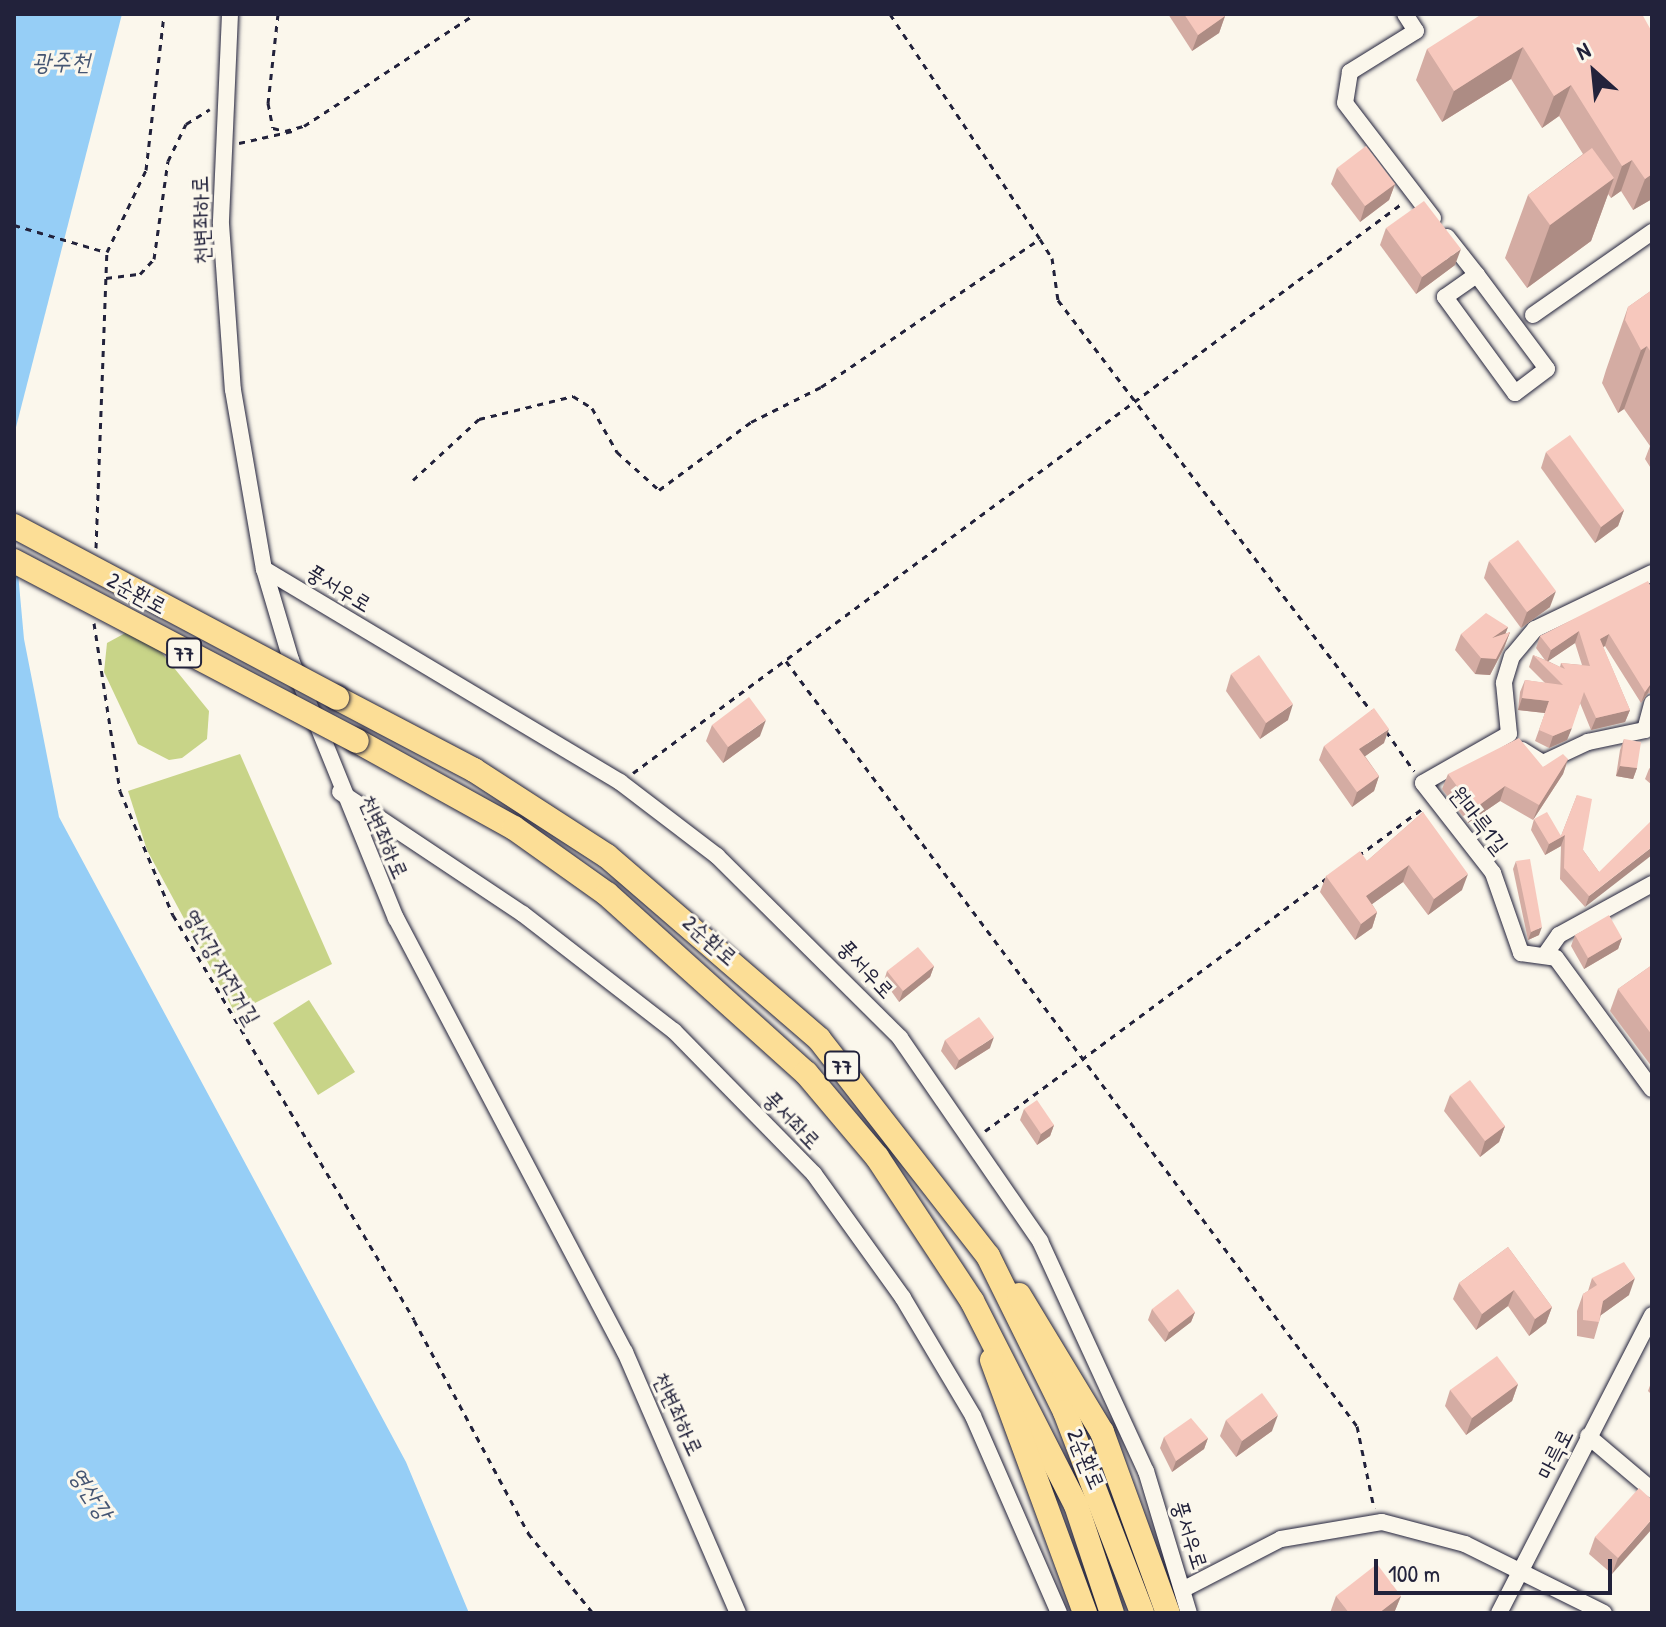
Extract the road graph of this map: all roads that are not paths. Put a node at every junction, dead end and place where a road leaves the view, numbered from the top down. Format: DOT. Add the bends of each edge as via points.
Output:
graph roads {
  1 [pos="230,14"];
  2 [pos="1405,14"];
  3 [pos="1652,232"];
  4 [pos="1477,275"];
  5 [pos="1533,315"];
  6 [pos="14,526"];
  7 [pos="14,561"];
  8 [pos="264,569"];
  9 [pos="1652,573"];
  10 [pos="1652,703"];
  11 [pos="1648,733"];
  12 [pos="1509,734"];
  13 [pos="339,791"];
  14 [pos="1652,884"];
  15 [pos="1547,952"];
  16 [pos="1652,1089"];
  17 [pos="988,1256"];
  18 [pos="972,1301"];
  19 [pos="1652,1315"];
  20 [pos="1588,1436"];
  21 [pos="1652,1490"];
  22 [pos="1521,1571"];
  23 [pos="1184,1589"];
  24 [pos="738,1613"];
  25 [pos="1059,1613"];
  26 [pos="1085,1613"];
  27 [pos="1112,1613"];
  28 [pos="1142,1613"];
  29 [pos="1168,1613"];
  30 [pos="1189,1613"];
  31 [pos="1499,1613"];
  32 [pos="1604,1613"];
  1 -- 8 [label="street, 천변좌하로" via="221,143 233,390"];
  2 -- 4 [label="street" via="1416,31 1350,72 1345,103"];
  3 -- 5 [label="street"];
  4 -- 4 [label="street" via="1547,369 1515,393 1445,297"];
  6 -- 17 [label="highway, 2순환로 / 77, bridge" via="474,770 678,911 819,1039"];
  7 -- 18 [label="highway, 2순환로 / 77, bridge" via="514,828 726,994 877,1157"];
  8 -- 13 [label="street, 천변좌하로"];
  8 -- 23 [label="street, 풍서우로" via="620,782 717,856 811,942 900,1038 975,1138 1040,1241 1108,1378"];
  9 -- 12 [label="street" via="1535,629 1512,656 1504,683"];
  10 -- 11 [label="street"];
  11 -- 12 [label="street" via="1588,742 1543,763"];
  12 -- 15 [label="street, 원마륵1길" via="1423,783 1493,873 1521,953"];
  13 -- 24 [label="street, 천변좌하로" via="396,918 625,1352"];
  13 -- 25 [label="street, 풍서좌로" via="523,914 674,1031 814,1174 903,1298 973,1416"];
  14 -- 15 [label="street" via="1559,935"];
  15 -- 16 [label="street"];
  17 -- 28 [label="highway, 2순환로 / 77" via="1072,1427"];
  17 -- 29 [label="highway" via="1053,1341 1102,1432"];
  18 -- 26 [label="highway"];
  18 -- 27 [label="highway, 2순환로 / 77" via="1076,1505"];
  19 -- 20 [label="street, 마륵로"];
  20 -- 21 [label="street"];
  20 -- 22 [label="street, 마륵로"];
  22 -- 23 [label="street" via="1453,1539 1382,1522 1281,1539"];
  22 -- 31 [label="street, 마륵로"];
  22 -- 32 [label="street"];
  23 -- 30 [label="street, 풍서우로"];
}
